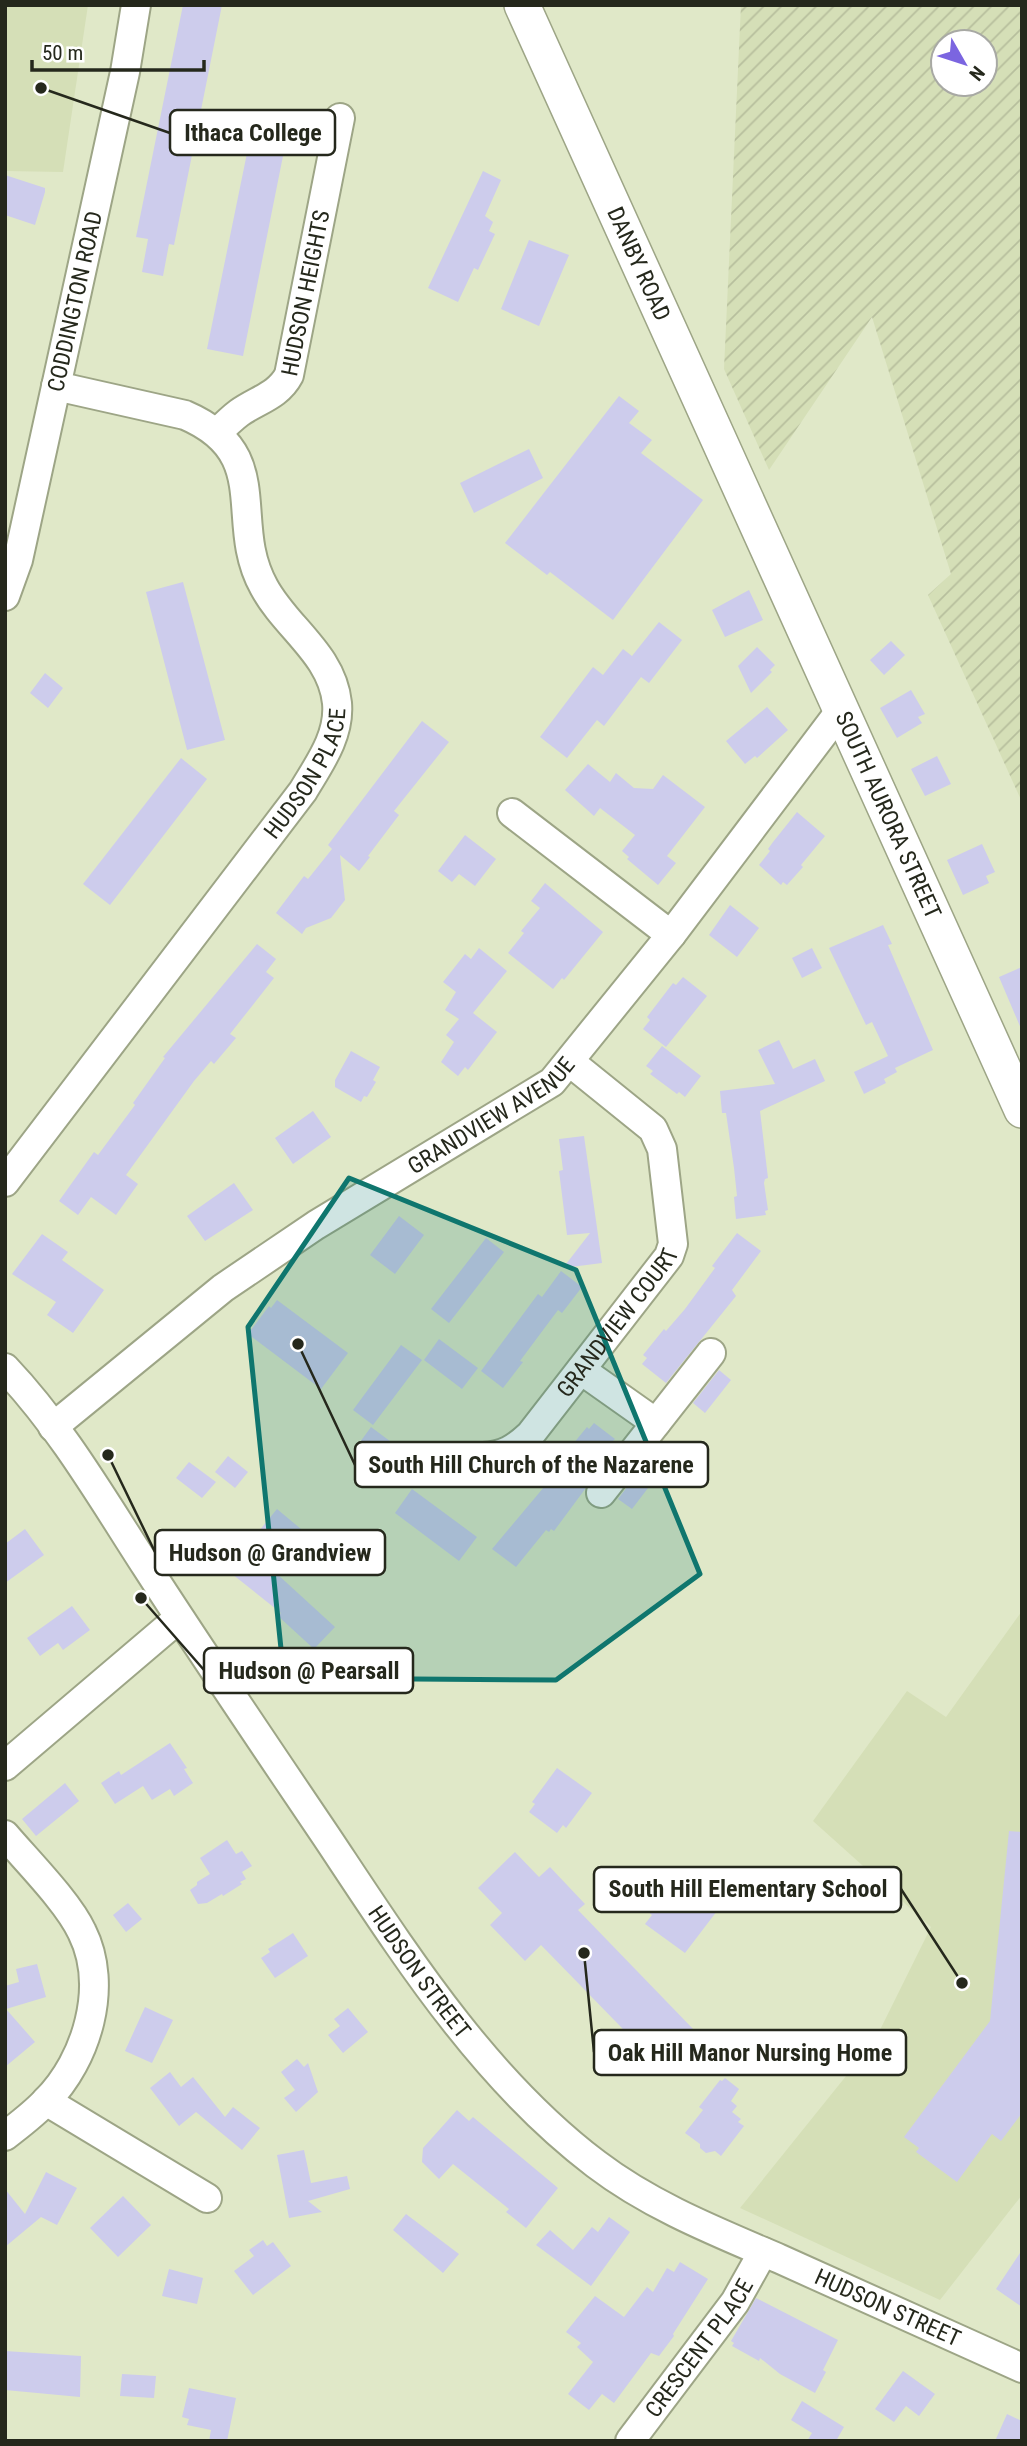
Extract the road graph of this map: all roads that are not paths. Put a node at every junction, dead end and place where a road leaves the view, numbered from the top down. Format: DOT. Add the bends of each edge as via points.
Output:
graph roads {
  1 [pos="136,5"];
  2 [pos="522,5"];
  3 [pos="340,118"];
  4 [pos="56,386"];
  5 [pos="217,433"];
  6 [pos="754,520"];
  7 [pos="5,596"];
  8 [pos="841,710"];
  9 [pos="512,813"];
  10 [pos="671,935"];
  11 [pos="570,1062"];
  12 [pos="1022,1111"];
  13 [pos="5,1182"];
  14 [pos="712,1353"];
  15 [pos="5,1368"];
  16 [pos="581,1370"];
  17 [pos="656,1423"];
  18 [pos="53,1427"];
  19 [pos="483,1457"];
  20 [pos="601,1493"];
  21 [pos="179,1618"];
  22 [pos="5,1766"];
  23 [pos="5,1835"];
  24 [pos="47,2101"];
  25 [pos="5,2136"];
  26 [pos="206,2198"];
  27 [pos="763,2252"];
  28 [pos="1022,2368"];
  29 [pos="630,2441"];
  1 -- 4 [label="street, CODDINGTON ROAD"];
  2 -- 6 [label="main road, DANBY ROAD"];
  3 -- 5 [label="street, HUDSON HEIGHTS" via="289,375 283,387 240,412"];
  4 -- 5 [label="street, HUDSON PLACE" via="185,415"];
  4 -- 7 [label="street, CODDINGTON ROAD" via="18,560"];
  5 -- 13 [label="street, HUDSON PLACE" via="243,473 255,569 275,606 319,656 335,688 337,719 332,739 303,791"];
  6 -- 8 [label="main road, SOUTH AURORA STREET"];
  8 -- 10 [label="street, GRANDVIEW AVENUE"];
  8 -- 12 [label="main road, SOUTH AURORA STREET"];
  9 -- 10 [label="street"];
  10 -- 11 [label="street, GRANDVIEW AVENUE"];
  11 -- 16 [label="street, GRANDVIEW COURT" via="653,1129 662,1149 673,1244 669,1256"];
  11 -- 18 [label="street, GRANDVIEW AVENUE" via="535,1095 316,1225 223,1288"];
  14 -- 17 [label="street"];
  15 -- 18 [label="street, HUDSON STREET"];
  16 -- 17 [label="street"];
  16 -- 19 [label="street, GRANDVIEW COURT" via="516,1448 500,1456"];
  17 -- 20 [label="street"];
  18 -- 21 [label="street, HUDSON STREET"];
  21 -- 22 [label="street"];
  21 -- 27 [label="street, HUDSON STREET" via="393,1938 481,2054 534,2111 600,2168 641,2194"];
  23 -- 24 [label="street" via="69,1911 91,1954 95,1984 86,2031 73,2062"];
  24 -- 25 [label="street"];
  24 -- 26 [label="street"];
  27 -- 28 [label="street, HUDSON STREET"];
  27 -- 29 [label="street, CRESCENT PLACE" via="735,2302"];
}
